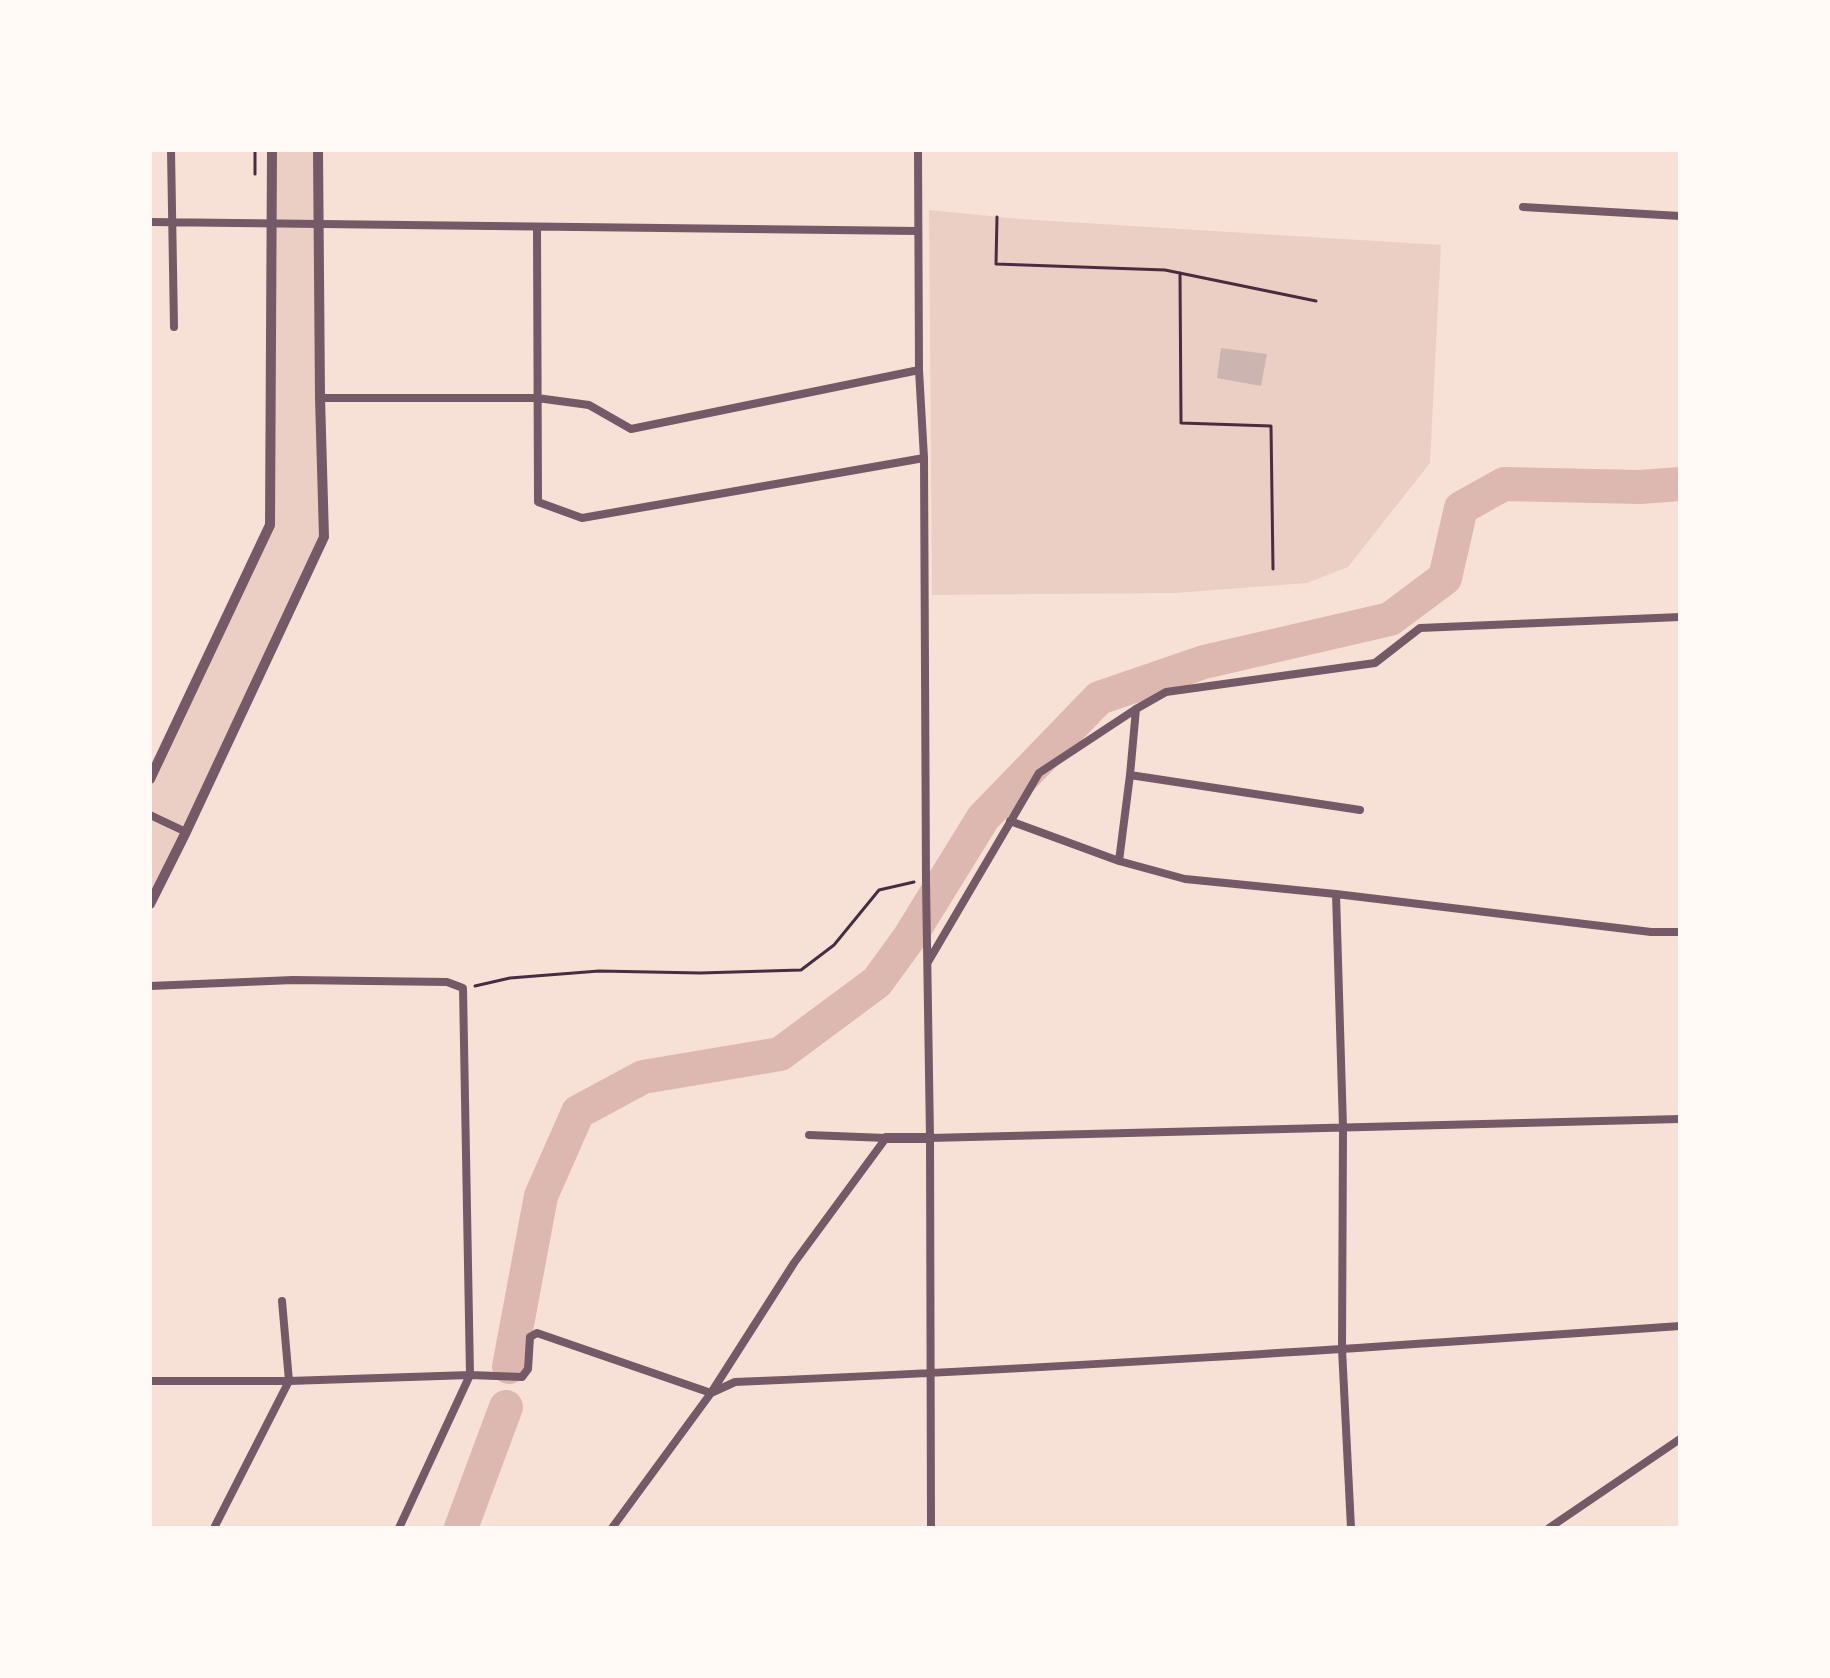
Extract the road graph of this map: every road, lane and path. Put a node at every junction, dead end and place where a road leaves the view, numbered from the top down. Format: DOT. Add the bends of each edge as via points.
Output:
graph roads {
  1 [pos="171,150"];
  2 [pos="272,150"];
  3 [pos="318,150"];
  4 [pos="918,150"];
  5 [pos="1523,207"];
  6 [pos="1680,216"];
  7 [pos="997,217"];
  8 [pos="150,222"];
  9 [pos="173,222"];
  10 [pos="272,222"];
  11 [pos="318,223"];
  12 [pos="537,227"];
  13 [pos="918,231"];
  14 [pos="1180,273"];
  15 [pos="1316,301"];
  16 [pos="174,327"];
  17 [pos="919,370"];
  18 [pos="320,398"];
  19 [pos="537,398"];
  20 [pos="924,458"];
  21 [pos="1273,569"];
  22 [pos="1680,617"];
  23 [pos="1136,709"];
  24 [pos="1130,775"];
  25 [pos="150,779"];
  26 [pos="1360,810"];
  27 [pos="150,815"];
  28 [pos="1010,821"];
  29 [pos="186,832"];
  30 [pos="1119,861"];
  31 [pos="926,880"];
  32 [pos="1336,894"];
  33 [pos="150,904"];
  34 [pos="1680,932"];
  35 [pos="927,960"];
  36 [pos="150,986"];
  37 [pos="463,988"];
  38 [pos="1680,1119"];
  39 [pos="1343,1127"];
  40 [pos="809,1135"];
  41 [pos="886,1138"];
  42 [pos="930,1138"];
  43 [pos="282,1301"];
  44 [pos="1680,1326"];
  45 [pos="1342,1349"];
  46 [pos="931,1374"];
  47 [pos="475,1376"];
  48 [pos="150,1381"];
  49 [pos="289,1381"];
  50 [pos="711,1393"];
  51 [pos="1680,1439"];
  52 [pos="214,1528"];
  53 [pos="399,1528"];
  54 [pos="612,1528"];
  55 [pos="931,1528"];
  56 [pos="1351,1528"];
  57 [pos="1549,1528"];
  1 -- 9 [label="street"];
  2 -- 10 [label="street"];
  3 -- 11 [label="street"];
  4 -- 13 [label="street"];
  5 -- 6 [label="street"];
  7 -- 14 [label="path" via="996,264"];
  8 -- 9 [label="street"];
  9 -- 10 [label="street"];
  9 -- 16 [label="street"];
  10 -- 11 [label="street"];
  10 -- 25 [label="street" via="270,525"];
  11 -- 12 [label="street"];
  11 -- 18 [label="street"];
  12 -- 13 [label="street"];
  12 -- 19 [label="street"];
  13 -- 17 [label="street"];
  14 -- 15 [label="path"];
  14 -- 21 [label="path" via="1181,423 1271,426"];
  17 -- 19 [label="street" via="631,429 589,405"];
  17 -- 20 [label="street"];
  18 -- 19 [label="street"];
  18 -- 29 [label="street" via="324,537"];
  19 -- 20 [label="street" via="538,502 582,518"];
  20 -- 31 [label="street"];
  22 -- 23 [label="street" via="1420,628 1375,663 1166,692"];
  23 -- 24 [label="street"];
  23 -- 28 [label="street" via="1039,773"];
  24 -- 26 [label="street"];
  24 -- 30 [label="street"];
  27 -- 29 [label="street"];
  28 -- 30 [label="street"];
  28 -- 35 [label="street"];
  29 -- 33 [label="street"];
  30 -- 32 [label="street" via="1185,879"];
  31 -- 35 [label="street"];
  31 -- 37 [label="path" via="879,890 834,945 801,970 599,971 510,978"];
  32 -- 34 [label="street"];
  32 -- 39 [label="street"];
  35 -- 42 [label="street"];
  36 -- 37 [label="street" via="293,980 447,982"];
  37 -- 47 [label="street"];
  38 -- 39 [label="street"];
  39 -- 42 [label="street"];
  39 -- 45 [label="street"];
  40 -- 41 [label="street"];
  41 -- 42 [label="street"];
  41 -- 50 [label="street" via="794,1263"];
  42 -- 46 [label="street"];
  43 -- 49 [label="street"];
  44 -- 45 [label="street"];
  45 -- 46 [label="street"];
  45 -- 56 [label="street"];
  46 -- 50 [label="street" via="735,1382"];
  46 -- 55 [label="street"];
  47 -- 49 [label="street"];
  47 -- 50 [label="street" via="522,1377 528,1369 530,1337 537,1333"];
  47 -- 53 [label="street"];
  48 -- 49 [label="street"];
  49 -- 52 [label="street"];
  50 -- 54 [label="street"];
  51 -- 57 [label="street"];
}
